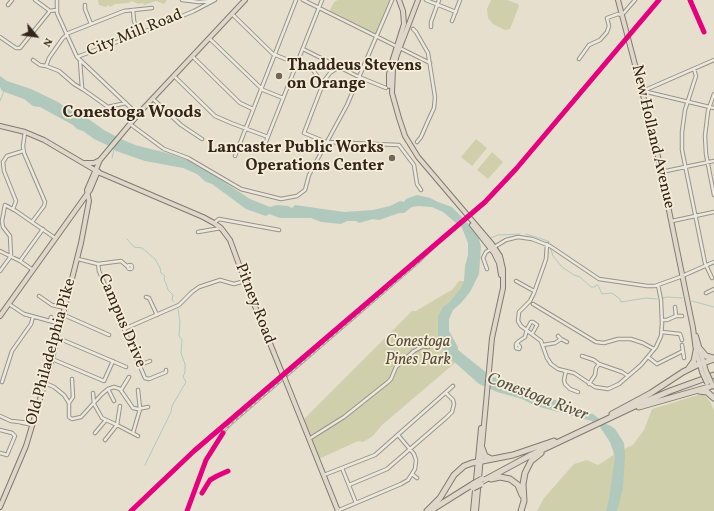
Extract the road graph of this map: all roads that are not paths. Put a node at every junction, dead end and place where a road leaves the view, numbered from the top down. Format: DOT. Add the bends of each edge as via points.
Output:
graph roads {
  1 [pos="12,0"];
  2 [pos="35,0"];
  3 [pos="57,0"];
  4 [pos="182,0"];
  5 [pos="214,0"];
  6 [pos="245,0"];
  7 [pos="296,0"];
  8 [pos="303,0"];
  9 [pos="322,0"];
  10 [pos="399,0"];
  11 [pos="418,0"];
  12 [pos="426,0"];
  13 [pos="439,0"];
  14 [pos="460,0"];
  15 [pos="618,0"];
  16 [pos="635,0"];
  17 [pos="392,2"];
  18 [pos="8,5"];
  19 [pos="85,5"];
  20 [pos="437,5"];
  21 [pos="152,8"];
  22 [pos="319,8"];
  23 [pos="56,10"];
  24 [pos="133,10"];
  25 [pos="50,11"];
  26 [pos="456,12"];
  27 [pos="231,14"];
  28 [pos="622,15"];
  29 [pos="452,21"];
  30 [pos="90,24"];
  31 [pos="431,26"];
  32 [pos="413,29"];
  33 [pos="139,33"];
  34 [pos="66,35"];
  35 [pos="0,37"];
  36 [pos="376,37"];
  37 [pos="208,38"];
  38 [pos="398,47"];
  39 [pos="303,49"];
  40 [pos="275,55"];
  41 [pos="192,56"];
  42 [pos="77,57"];
  43 [pos="579,59"];
  44 [pos="33,60"];
  45 [pos="714,60"];
  46 [pos="80,61"];
  47 [pos="297,63"];
  48 [pos="430,63"];
  49 [pos="46,66"];
  50 [pos="339,67"];
  51 [pos="694,69"];
  52 [pos="174,76"];
  53 [pos="359,77"];
  54 [pos="323,84"];
  55 [pos="652,87"];
  56 [pos="82,88"];
  57 [pos="386,88"];
  58 [pos="261,89"];
  59 [pos="642,91"];
  60 [pos="652,94"];
  61 [pos="714,94"];
  62 [pos="283,98"];
  63 [pos="153,99"];
  64 [pos="687,102"];
  65 [pos="126,103"];
  66 [pos="710,107"];
  67 [pos="714,108"];
  68 [pos="253,109"];
  69 [pos="133,110"];
  70 [pos="142,111"];
  71 [pos="136,117"];
  72 [pos="130,124"];
  73 [pos="0,126"];
  74 [pos="246,129"];
  75 [pos="25,132"];
  76 [pos="268,137"];
  77 [pos="202,139"];
  78 [pos="327,142"];
  79 [pos="417,142"];
  80 [pos="265,144"];
  81 [pos="24,151"];
  82 [pos="106,154"];
  83 [pos="235,156"];
  84 [pos="100,160"];
  85 [pos="714,161"];
  86 [pos="83,163"];
  87 [pos="707,163"];
  88 [pos="685,167"];
  89 [pos="96,171"];
  90 [pos="661,172"];
  91 [pos="421,190"];
  92 [pos="87,194"];
  93 [pos="714,195"];
  94 [pos="13,209"];
  95 [pos="714,212"];
  96 [pos="695,216"];
  97 [pos="671,221"];
  98 [pos="32,222"];
  99 [pos="214,223"];
  100 [pos="221,228"];
  101 [pos="43,229"];
  102 [pos="279,230"];
  103 [pos="198,232"];
  104 [pos="56,238"];
  105 [pos="547,244"];
  106 [pos="493,247"];
  107 [pos="0,251"];
  108 [pos="11,256"];
  109 [pos="78,259"];
  110 [pos="20,260"];
  111 [pos="714,262"];
  112 [pos="98,264"];
  113 [pos="706,265"];
  114 [pos="128,267"];
  115 [pos="488,269"];
  116 [pos="33,270"];
  117 [pos="0,272"];
  118 [pos="682,276"];
  119 [pos="712,278"];
  120 [pos="245,281"];
  121 [pos="516,281"];
  122 [pos="658,285"];
  123 [pos="714,288"];
  124 [pos="534,291"];
  125 [pos="706,293"];
  126 [pos="39,296"];
  127 [pos="146,297"];
  128 [pos="9,304"];
  129 [pos="533,304"];
  130 [pos="65,308"];
  131 [pos="675,308"];
  132 [pos="1,314"];
  133 [pos="64,315"];
  134 [pos="157,315"];
  135 [pos="676,316"];
  136 [pos="682,316"];
  137 [pos="33,317"];
  138 [pos="51,317"];
  139 [pos="662,320"];
  140 [pos="50,321"];
  141 [pos="61,324"];
  142 [pos="124,329"];
  143 [pos="526,330"];
  144 [pos="662,332"];
  145 [pos="532,334"];
  146 [pos="109,335"];
  147 [pos="558,336"];
  148 [pos="58,338"];
  149 [pos="561,340"];
  150 [pos="682,340"];
  151 [pos="567,342"];
  152 [pos="517,343"];
  153 [pos="543,345"];
  154 [pos="682,345"];
  155 [pos="428,347"];
  156 [pos="654,349"];
  157 [pos="697,349"];
  158 [pos="683,351"];
  159 [pos="582,356"];
  160 [pos="648,357"];
  161 [pos="52,358"];
  162 [pos="684,358"];
  163 [pos="714,358"];
  164 [pos="113,361"];
  165 [pos="150,361"];
  166 [pos="701,363"];
  167 [pos="599,364"];
  168 [pos="140,365"];
  169 [pos="126,367"];
  170 [pos="689,368"];
  171 [pos="166,370"];
  172 [pos="566,371"];
  173 [pos="714,374"];
  174 [pos="628,376"];
  175 [pos="129,377"];
  176 [pos="72,379"];
  177 [pos="2,382"];
  178 [pos="45,383"];
  179 [pos="589,384"];
  180 [pos="711,385"];
  181 [pos="453,386"];
  182 [pos="108,389"];
  183 [pos="121,390"];
  184 [pos="138,390"];
  185 [pos="698,390"];
  186 [pos="578,392"];
  187 [pos="93,393"];
  188 [pos="446,393"];
  189 [pos="714,398"];
  190 [pos="114,401"];
  191 [pos="69,403"];
  192 [pos="94,404"];
  193 [pos="120,406"];
  194 [pos="148,407"];
  195 [pos="140,409"];
  196 [pos="483,415"];
  197 [pos="613,415"];
  198 [pos="0,416"];
  199 [pos="106,420"];
  200 [pos="33,425"];
  201 [pos="117,425"];
  202 [pos="0,430"];
  203 [pos="94,433"];
  204 [pos="133,433"];
  205 [pos="398,435"];
  206 [pos="138,436"];
  207 [pos="309,439"];
  208 [pos="106,440"];
  209 [pos="560,440"];
  210 [pos="482,448"];
  211 [pos="410,449"];
  212 [pos="0,453"];
  213 [pos="492,459"];
  214 [pos="479,462"];
  215 [pos="342,468"];
  216 [pos="412,474"];
  217 [pos="324,475"];
  218 [pos="417,478"];
  219 [pos="481,482"];
  220 [pos="349,485"];
  221 [pos="473,486"];
  222 [pos="356,503"];
  223 [pos="0,507"];
  224 [pos="338,511"];
  225 [pos="426,511"];
  226 [pos="430,511"];
  227 [pos="434,511"];
  228 [pos="473,511"];
  229 [pos="476,511"];
  230 [pos="520,511"];
  1 -- 18 [label="street"];
  2 -- 25 [label="street"];
  3 -- 23 [label="street"];
  4 -- 5 [label="street"];
  5 -- 33 [label="street, City Mill Road" via="194,11"];
  6 -- 27 [label="main road"];
  7 -- 40 [label="street"];
  8 -- 22 [label="street"];
  9 -- 22 [label="street"];
  10 -- 38 [label="main road" via="404,24"];
  11 -- 38 [label="main road"];
  12 -- 20 [label="street"];
  13 -- 20 [label="street"];
  14 -- 26 [label="street"];
  15 -- 28 [label="main road, New Holland Avenue"];
  16 -- 28 [label="street"];
  17 -- 36 [label="street"];
  19 -- 30 [label="street"];
  20 -- 26 [label="street"];
  20 -- 31 [label="street"];
  21 -- 24 [label="street"];
  22 -- 36 [label="street"];
  22 -- 39 [label="street"];
  23 -- 25 [label="street"];
  23 -- 34 [label="street"];
  24 -- 30 [label="street"];
  24 -- 33 [label="street"];
  25 -- 35 [label="street" via="20,48"];
  26 -- 29 [label="street"];
  27 -- 37 [label="main road"];
  27 -- 40 [label="street"];
  28 -- 43 [label="street" via="607,18 607,33 589,45"];
  28 -- 59 [label="main road, New Holland Avenue"];
  30 -- 34 [label="street"];
  32 -- 48 [label="street"];
  33 -- 42 [label="street, City Mill Road"];
  34 -- 42 [label="street"];
  34 -- 49 [label="street"];
  36 -- 38 [label="street"];
  36 -- 53 [label="street"];
  37 -- 41 [label="main road"];
  37 -- 58 [label="street"];
  38 -- 48 [label="street"];
  38 -- 106 [label="main road" via="390,72 389,86 394,113 403,136 423,168"];
  39 -- 47 [label="street"];
  39 -- 50 [label="street"];
  40 -- 47 [label="street"];
  40 -- 58 [label="street"];
  41 -- 52 [label="main road"];
  41 -- 68 [label="street" via="240,104"];
  42 -- 46 [label="street"];
  44 -- 49 [label="street"];
  45 -- 51 [label="street"];
  46 -- 56 [label="street"];
  46 -- 65 [label="street"];
  47 -- 54 [label="street" via="315,71"];
  47 -- 62 [label="street"];
  48 -- 79 [label="street" via="435,101 421,138"];
  49 -- 56 [label="street" via="59,71"];
  50 -- 53 [label="street"];
  50 -- 54 [label="street"];
  51 -- 55 [label="street"];
  51 -- 64 [label="street" via="696,76"];
  52 -- 63 [label="main road"];
  52 -- 74 [label="street" via="216,116"];
  53 -- 57 [label="street"];
  53 -- 78 [label="street"];
  54 -- 78 [label="street" via="304,133"];
  55 -- 59 [label="street"];
  55 -- 60 [label="street"];
  56 -- 65 [label="street" via="108,107"];
  58 -- 62 [label="street"];
  58 -- 68 [label="street"];
  59 -- 60 [label="street"];
  59 -- 90 [label="main road, New Holland Avenue"];
  60 -- 64 [label="street"];
  61 -- 66 [label="street"];
  62 -- 76 [label="street"];
  63 -- 70 [label="main road"];
  63 -- 77 [label="street"];
  64 -- 66 [label="street"];
  64 -- 88 [label="street" via="682,139"];
  65 -- 69 [label="street"];
  66 -- 67 [label="street"];
  66 -- 87 [label="street" via="705,136"];
  68 -- 74 [label="street"];
  69 -- 70 [label="street"];
  69 -- 71 [label="street"];
  70 -- 71 [label="main road"];
  71 -- 72 [label="main road"];
  72 -- 78 [label="street" via="164,149 188,158 241,189 281,199 297,196 305,190 309,175"];
  72 -- 82 [label="main road"];
  73 -- 75 [label="main road, Pitney Road"];
  74 -- 76 [label="street"];
  74 -- 83 [label="street"];
  75 -- 81 [label="street"];
  75 -- 86 [label="main road, Pitney Road"];
  76 -- 80 [label="street"];
  78 -- 91 [label="street" via="399,145 414,165 417,184"];
  81 -- 94 [label="street" via="5,157 2,167 16,202"];
  81 -- 98 [label="street" via="45,202"];
  82 -- 84 [label="main road"];
  82 -- 89 [label="main road"];
  84 -- 86 [label="main road" via="92,164"];
  84 -- 89 [label="main road"];
  85 -- 87 [label="street"];
  86 -- 89 [label="main road, Pitney Road"];
  87 -- 88 [label="street"];
  87 -- 93 [label="street"];
  88 -- 90 [label="street"];
  88 -- 96 [label="street"];
  89 -- 92 [label="main road"];
  89 -- 99 [label="main road, Pitney Road"];
  90 -- 97 [label="main road, New Holland Avenue"];
  92 -- 104 [label="main road"];
  92 -- 109 [label="main road, Old Philadelphia Pike" via="89,204"];
  94 -- 98 [label="street"];
  94 -- 108 [label="street" via="5,205 2,222 10,236"];
  95 -- 96 [label="street"];
  96 -- 97 [label="street"];
  96 -- 113 [label="street"];
  97 -- 118 [label="main road, New Holland Avenue"];
  98 -- 101 [label="street"];
  99 -- 100 [label="main road, Pitney Road"];
  99 -- 102 [label="street" via="219,219"];
  100 -- 103 [label="street"];
  100 -- 120 [label="main road, Pitney Road" via="230,240"];
  101 -- 104 [label="street"];
  101 -- 110 [label="street"];
  104 -- 116 [label="main road"];
  105 -- 106 [label="street" via="532,238 518,237"];
  105 -- 122 [label="street" via="599,278 647,286"];
  105 -- 124 [label="street" via="546,259"];
  106 -- 115 [label="street" via="484,256"];
  106 -- 196 [label="main road" via="499,263 501,280 490,328"];
  107 -- 108 [label="street"];
  108 -- 110 [label="street"];
  108 -- 117 [label="street"];
  109 -- 112 [label="street, Campus Drive"];
  109 -- 130 [label="main road, Old Philadelphia Pike"];
  110 -- 116 [label="street"];
  111 -- 113 [label="street"];
  112 -- 114 [label="street, Campus Drive" via="121,261"];
  112 -- 142 [label="street, Campus Drive"];
  113 -- 118 [label="street"];
  113 -- 119 [label="street"];
  116 -- 128 [label="main road"];
  118 -- 122 [label="street"];
  118 -- 157 [label="main road, New Holland Avenue"];
  120 -- 134 [label="street" via="234,284 220,280 199,287 178,305"];
  120 -- 207 [label="main road, Pitney Road, bridge"];
  121 -- 124 [label="street"];
  122 -- 139 [label="street"];
  123 -- 125 [label="street"];
  124 -- 143 [label="street" via="530,301 517,316 518,323"];
  126 -- 130 [label="street" via="52,305"];
  127 -- 134 [label="street" via="149,298"];
  128 -- 132 [label="main road"];
  128 -- 137 [label="street" via="21,313"];
  129 -- 156 [label="street" via="596,342 631,339"];
  130 -- 133 [label="main road, Old Philadelphia Pike"];
  131 -- 135 [label="street"];
  133 -- 141 [label="main road, Old Philadelphia Pike"];
  133 -- 146 [label="street"];
  134 -- 142 [label="street"];
  135 -- 136 [label="street"];
  135 -- 139 [label="street"];
  137 -- 140 [label="street"];
  137 -- 177 [label="street" via="12,351"];
  138 -- 140 [label="street"];
  139 -- 144 [label="street"];
  140 -- 141 [label="street"];
  141 -- 148 [label="main road, Old Philadelphia Pike"];
  142 -- 168 [label="street, Campus Drive"];
  143 -- 145 [label="street"];
  143 -- 145 [label="street" via="531,322 536,323"];
  143 -- 152 [label="street" via="525,337"];
  144 -- 150 [label="street" via="680,334"];
  144 -- 156 [label="street"];
  145 -- 153 [label="street"];
  147 -- 149 [label="street"];
  148 -- 161 [label="main road, Old Philadelphia Pike"];
  148 -- 164 [label="street"];
  149 -- 151 [label="street"];
  149 -- 153 [label="street"];
  153 -- 172 [label="street" via="549,362"];
  154 -- 158 [label="street"];
  155 -- 207 [label="street" via="423,346 414,352 396,366 388,382 344,417"];
  156 -- 160 [label="street"];
  157 -- 163 [label="highway"];
  157 -- 166 [label="main road, New Holland Avenue"];
  157 -- 170 [label="highway"];
  158 -- 160 [label="street" via="657,364"];
  158 -- 162 [label="street"];
  159 -- 167 [label="street"];
  160 -- 174 [label="street"];
  161 -- 164 [label="street" via="104,380"];
  161 -- 178 [label="main road, Old Philadelphia Pike"];
  163 -- 166 [label="highway"];
  164 -- 169 [label="street"];
  165 -- 168 [label="street"];
  166 -- 170 [label="highway"];
  166 -- 180 [label="main road, New Holland Avenue, bridge"];
  167 -- 174 [label="street"];
  167 -- 179 [label="street"];
  168 -- 171 [label="street, Campus Drive" via="147,379"];
  170 -- 197 [label="highway"];
  172 -- 179 [label="street" via="576,374"];
  172 -- 186 [label="street" via="565,384"];
  173 -- 197 [label="highway"];
  174 -- 179 [label="street" via="612,388 601,389"];
  175 -- 183 [label="street"];
  176 -- 191 [label="street" via="72,397"];
  178 -- 191 [label="street" via="57,389"];
  178 -- 200 [label="main road, Old Philadelphia Pike"];
  180 -- 185 [label="highway"];
  180 -- 189 [label="main road, New Holland Avenue"];
  181 -- 188 [label="street"];
  182 -- 183 [label="street" via="114,387"];
  182 -- 190 [label="street"];
  182 -- 192 [label="street"];
  183 -- 195 [label="street" via="132,406"];
  184 -- 195 [label="street"];
  185 -- 189 [label="highway" via="707,392"];
  185 -- 197 [label="highway"];
  187 -- 192 [label="street"];
  188 -- 205 [label="street"];
  188 -- 211 [label="street" via="453,403 452,412"];
  191 -- 192 [label="street" via="69,417 74,419 81,417"];
  192 -- 199 [label="street" via="101,417"];
  193 -- 201 [label="street"];
  194 -- 195 [label="street"];
  195 -- 204 [label="street"];
  196 -- 210 [label="main road"];
  196 -- 214 [label="main road"];
  197 -- 209 [label="highway"];
  198 -- 200 [label="street" via="10,422"];
  199 -- 201 [label="street"];
  199 -- 203 [label="street"];
  200 -- 223 [label="main road, Old Philadelphia Pike" via="24,453"];
  201 -- 204 [label="street"];
  201 -- 208 [label="street"];
  202 -- 212 [label="street" via="15,436 8,455"];
  204 -- 206 [label="street"];
  205 -- 211 [label="street"];
  205 -- 215 [label="street" via="376,455"];
  207 -- 217 [label="main road, Pitney Road"];
  209 -- 213 [label="highway"];
  209 -- 219 [label="highway"];
  209 -- 230 [label="highway" via="538,454 530,463 524,478 524,501"];
  210 -- 213 [label="highway" via="486,457"];
  210 -- 214 [label="main road"];
  211 -- 216 [label="street" via="416,462"];
  211 -- 220 [label="street" via="385,470"];
  213 -- 214 [label="highway"];
  214 -- 225 [label="highway" via="459,470 440,498"];
  214 -- 228 [label="main road"];
  214 -- 229 [label="main road"];
  215 -- 217 [label="street"];
  215 -- 220 [label="street"];
  216 -- 218 [label="street"];
  216 -- 222 [label="street" via="404,483"];
  217 -- 224 [label="main road, Pitney Road"];
  219 -- 221 [label="highway, bridge"];
  219 -- 230 [label="highway" via="499,477 513,481 522,495"];
  220 -- 222 [label="street"];
  221 -- 226 [label="highway"];
  221 -- 227 [label="highway"];
  222 -- 224 [label="street"];
}
